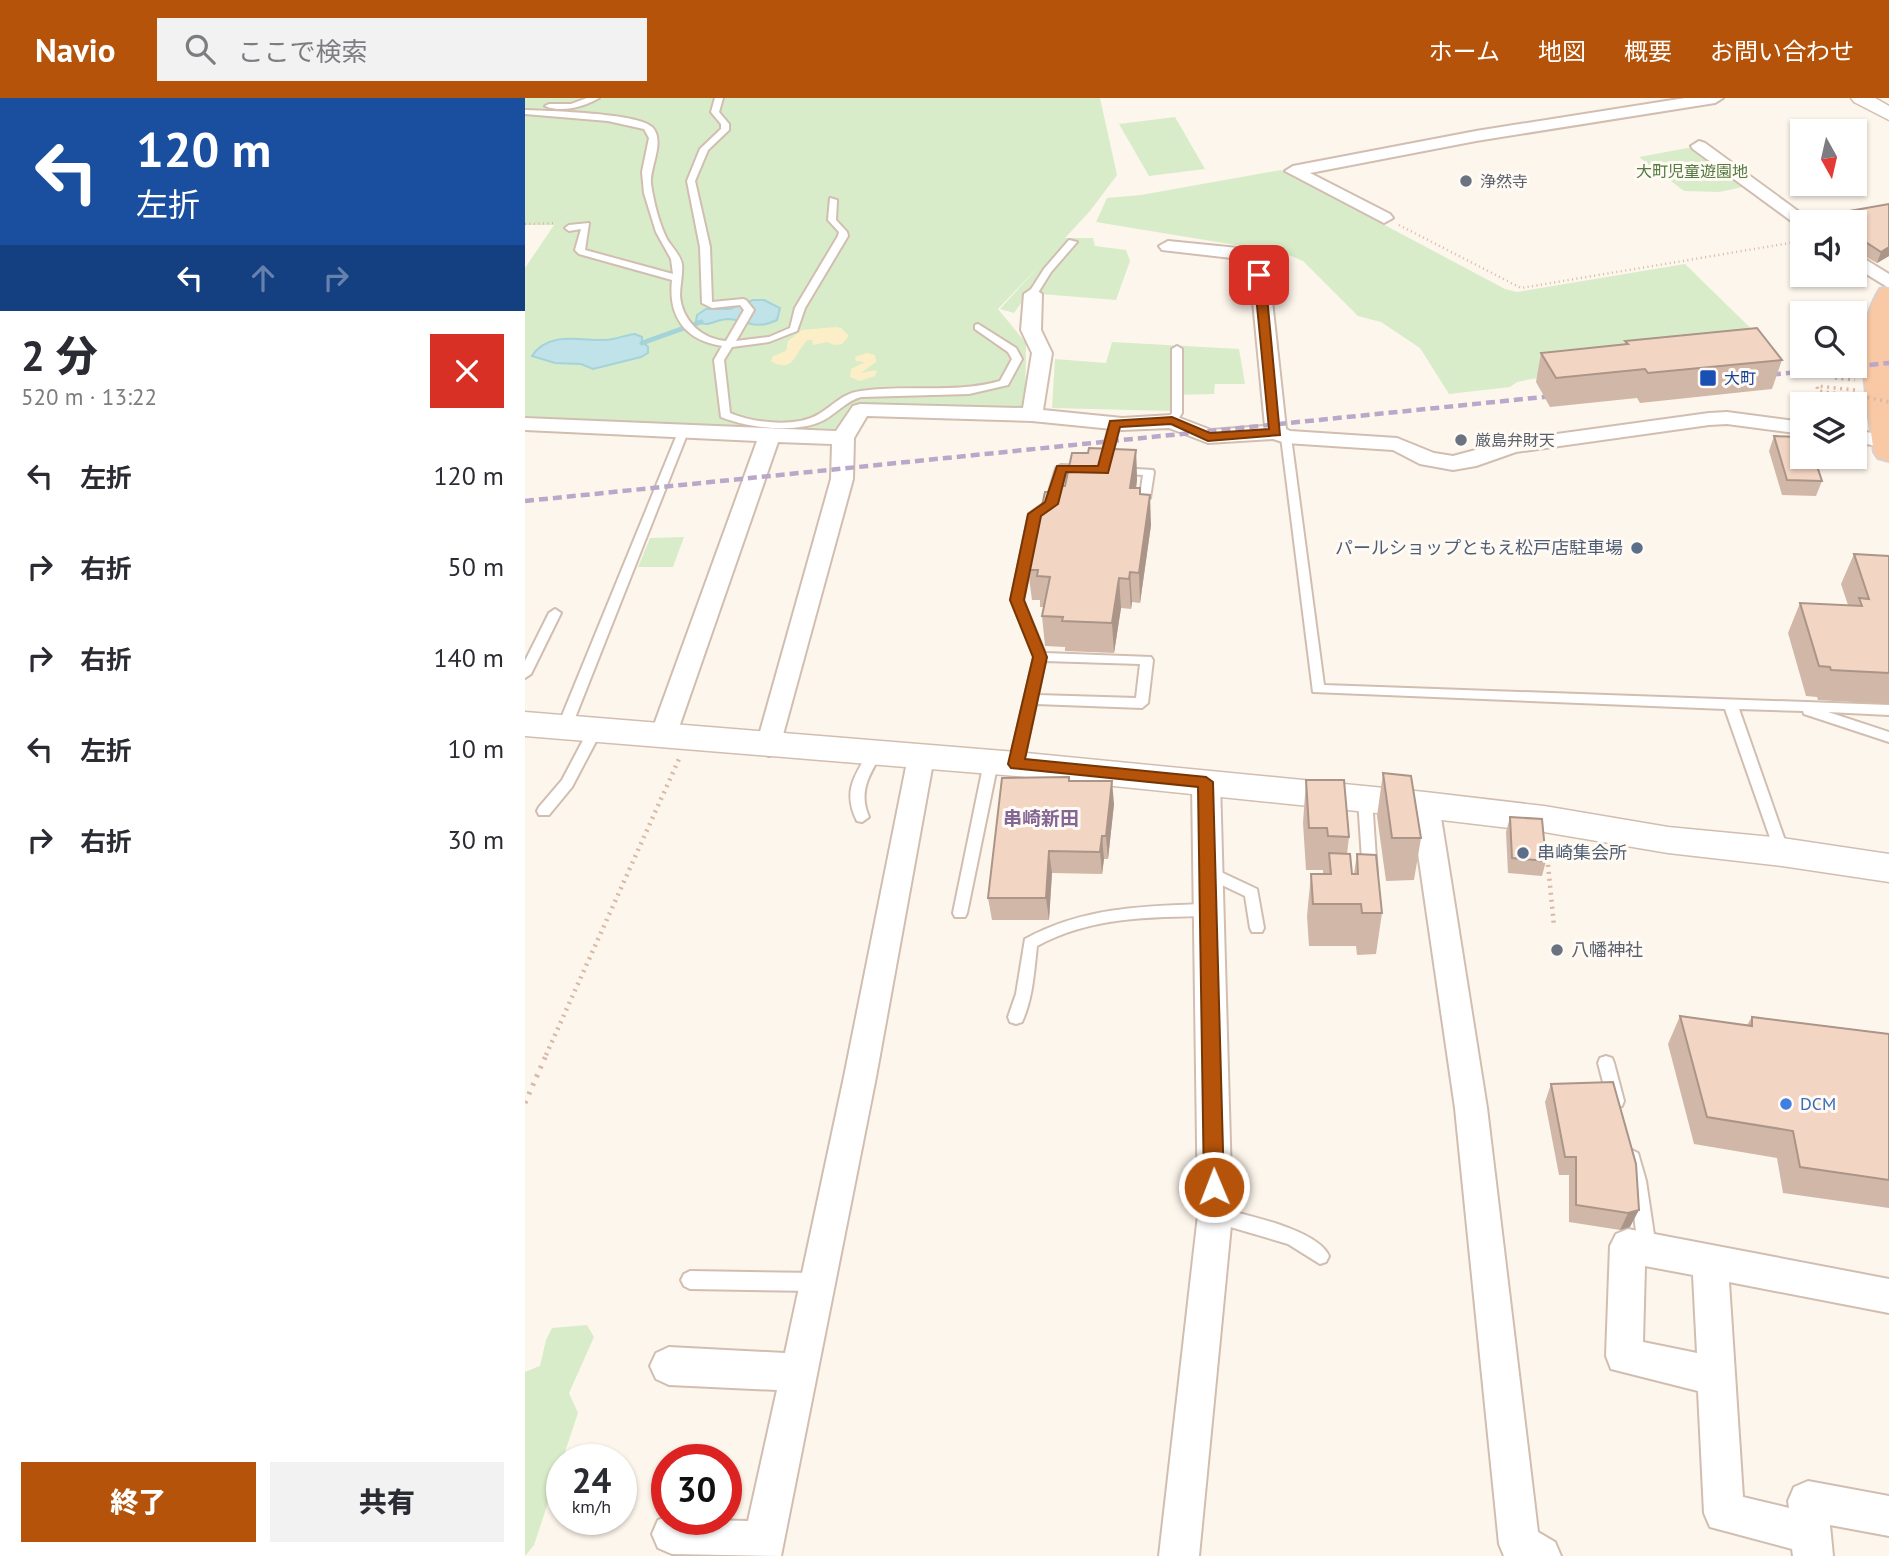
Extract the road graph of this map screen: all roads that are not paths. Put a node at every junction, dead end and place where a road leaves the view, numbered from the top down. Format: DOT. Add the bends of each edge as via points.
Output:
graph roads {
  1 [pos="595,98"];
  2 [pos="719,98"];
  3 [pos="1715,98"];
  4 [pos="1861,98"];
  5 [pos="525,104"];
  6 [pos="525,112"];
  7 [pos="1889,114"];
  8 [pos="1699,146"];
  9 [pos="833,200"];
  10 [pos="1790,212"];
  11 [pos="1384,218"];
  12 [pos="567,225"];
  13 [pos="1072,242"];
  14 [pos="1168,246"];
  15 [pos="1867,267"];
  16 [pos="677,278"];
  17 [pos="1889,282"];
  18 [pos="1033,294"];
  19 [pos="1889,295"];
  20 [pos="978,327"];
  21 [pos="773,339"];
  22 [pos="730,345"];
  23 [pos="1177,349"];
  24 [pos="719,360"];
  25 [pos="1031,415"];
  26 [pos="1172,421"];
  27 [pos="1115,423"];
  28 [pos="525,424"];
  29 [pos="1790,426"];
  30 [pos="683,432"];
  31 [pos="1281,435"];
  32 [pos="769,436"];
  33 [pos="843,438"];
  34 [pos="1867,439"];
  35 [pos="1889,445"];
  36 [pos="1103,470"];
  37 [pos="1146,496"];
  38 [pos="555,613"];
  39 [pos="1040,657"];
  40 [pos="525,674"];
  41 [pos="1031,699"];
  42 [pos="1731,706"];
  43 [pos="1791,706"];
  44 [pos="1889,710"];
  45 [pos="525,724"];
  46 [pos="580,729"];
  47 [pos="1889,737"];
  48 [pos="675,738"];
  49 [pos="769,746"];
  50 [pos="875,753"];
  51 [pos="921,757"];
  52 [pos="1004,763"];
  53 [pos="1206,782"];
  54 [pos="1364,799"];
  55 [pos="1425,805"];
  56 [pos="544,811"];
  57 [pos="862,817"];
  58 [pos="1782,852"];
  59 [pos="1889,868"];
  60 [pos="1208,872"];
  61 [pos="1371,888"];
  62 [pos="1208,910"];
  63 [pos="960,913"];
  64 [pos="1257,928"];
  65 [pos="1016,1017"];
  66 [pos="1606,1063"];
  67 [pos="1620,1115"];
  68 [pos="1627,1142"];
  69 [pos="1215,1215"];
  70 [pos="1647,1250"];
  71 [pos="1320,1256"];
  72 [pos="1710,1262"];
  73 [pos="690,1280"];
  74 [pos="816,1282"];
  75 [pos="1889,1296"];
  76 [pos="670,1366"];
  77 [pos="798,1372"];
  78 [pos="1716,1376"];
  79 [pos="1889,1516"];
  80 [pos="678,1535"];
  81 [pos="1812,1544"];
  82 [pos="762,1549"];
  83 [pos="1179,1556"];
  84 [pos="1541,1556"];
  1 -- 5 [label="lane" via="572,106"];
  2 -- 22 [label="lane" via="715,112 725,130 704,149 691,181 705,247 707,303 746,309"];
  3 -- 11 [label="street" via="1293,171"];
  4 -- 7 [label="street"];
  6 -- 16 [label="lane" via="646,127 653,143 646,175 651,203 663,239 677,260"];
  8 -- 10 [label="street"];
  9 -- 21 [label="lane" via="831,215 843,232 841,243 800,308 794,329"];
  12 -- 16 [label="lane" via="586,225 582,252"];
  13 -- 18 [label="lane"];
  14 -- 31 [label="street" via="1258,255"];
  15 -- 17 [label="street"];
  16 -- 22 [label="lane" via="676,304 688,326 699,338"];
  18 -- 25 [label="street" via="1031,330 1042,353"];
  19 -- 35 [label="highway" via="1877,345"];
  20 -- 24 [label="lane" via="1013,350 1017,359 1004,383 960,393 860,394 840,401 816,419 798,422 746,423 725,415"];
  21 -- 22 [label="lane"];
  21 -- 24 [label="lane"];
  22 -- 24 [label="lane"];
  23 -- 26 [label="lane" via="1177,413"];
  25 -- 27 [label="street"];
  25 -- 33 [label="street" via="860,410"];
  26 -- 27 [label="street"];
  26 -- 31 [label="street" via="1208,437"];
  27 -- 36 [label="lane"];
  28 -- 30 [label="street"];
  29 -- 31 [label="street" via="1709,419 1513,446 1453,463 1428,459 1397,444"];
  30 -- 32 [label="street"];
  30 -- 46 [label="lane"];
  31 -- 42 [label="lane" via="1318,689"];
  32 -- 33 [label="street"];
  32 -- 48 [label="street"];
  33 -- 49 [label="street" via="842,479"];
  34 -- 35 [label="street"];
  36 -- 37 [label="lane" via="1149,472"];
  36 -- 39 [label="lane" via="1061,468 1051,504 1035,514 1017,600"];
  38 -- 40 [label="lane"];
  39 -- 41 [label="lane"];
  39 -- 41 [label="lane" via="1147,660 1142,702"];
  41 -- 52 [label="lane"];
  42 -- 43 [label="lane"];
  42 -- 58 [label="lane"];
  43 -- 44 [label="lane"];
  43 -- 47 [label="lane"];
  45 -- 46 [label="street"];
  46 -- 48 [label="street"];
  46 -- 56 [label="lane" via="566,783"];
  48 -- 49 [label="street"];
  49 -- 50 [label="street"];
  50 -- 51 [label="street"];
  50 -- 57 [label="lane" via="856,786 855,800"];
  51 -- 52 [label="street"];
  51 -- 74 [label="street"];
  52 -- 53 [label="street"];
  52 -- 63 [label="lane"];
  53 -- 54 [label="street"];
  53 -- 60 [label="street"];
  54 -- 55 [label="street"];
  54 -- 61 [label="lane"];
  55 -- 58 [label="street"];
  55 -- 84 [label="street" via="1471,1108 1519,1544"];
  58 -- 59 [label="street"];
  60 -- 62 [label="street"];
  60 -- 64 [label="lane" via="1251,894"];
  62 -- 65 [label="lane" via="1115,914 1050,930 1030,943 1024,994"];
  62 -- 69 [label="street"];
  66 -- 67 [label="lane"];
  68 -- 70 [label="lane" via="1638,1181"];
  69 -- 71 [label="lane" via="1293,1237"];
  69 -- 83 [label="street"];
  70 -- 72 [label="street"];
  70 -- 78 [label="street" via="1628,1246 1624,1356"];
  72 -- 75 [label="street"];
  72 -- 78 [label="street"];
  73 -- 74 [label="lane"];
  74 -- 77 [label="street"];
  76 -- 77 [label="street"];
  77 -- 82 [label="street"];
  78 -- 81 [label="street" via="1724,1513"];
  79 -- 81 [label="street" via="1808,1501"];
  80 -- 82 [label="street"];
}
